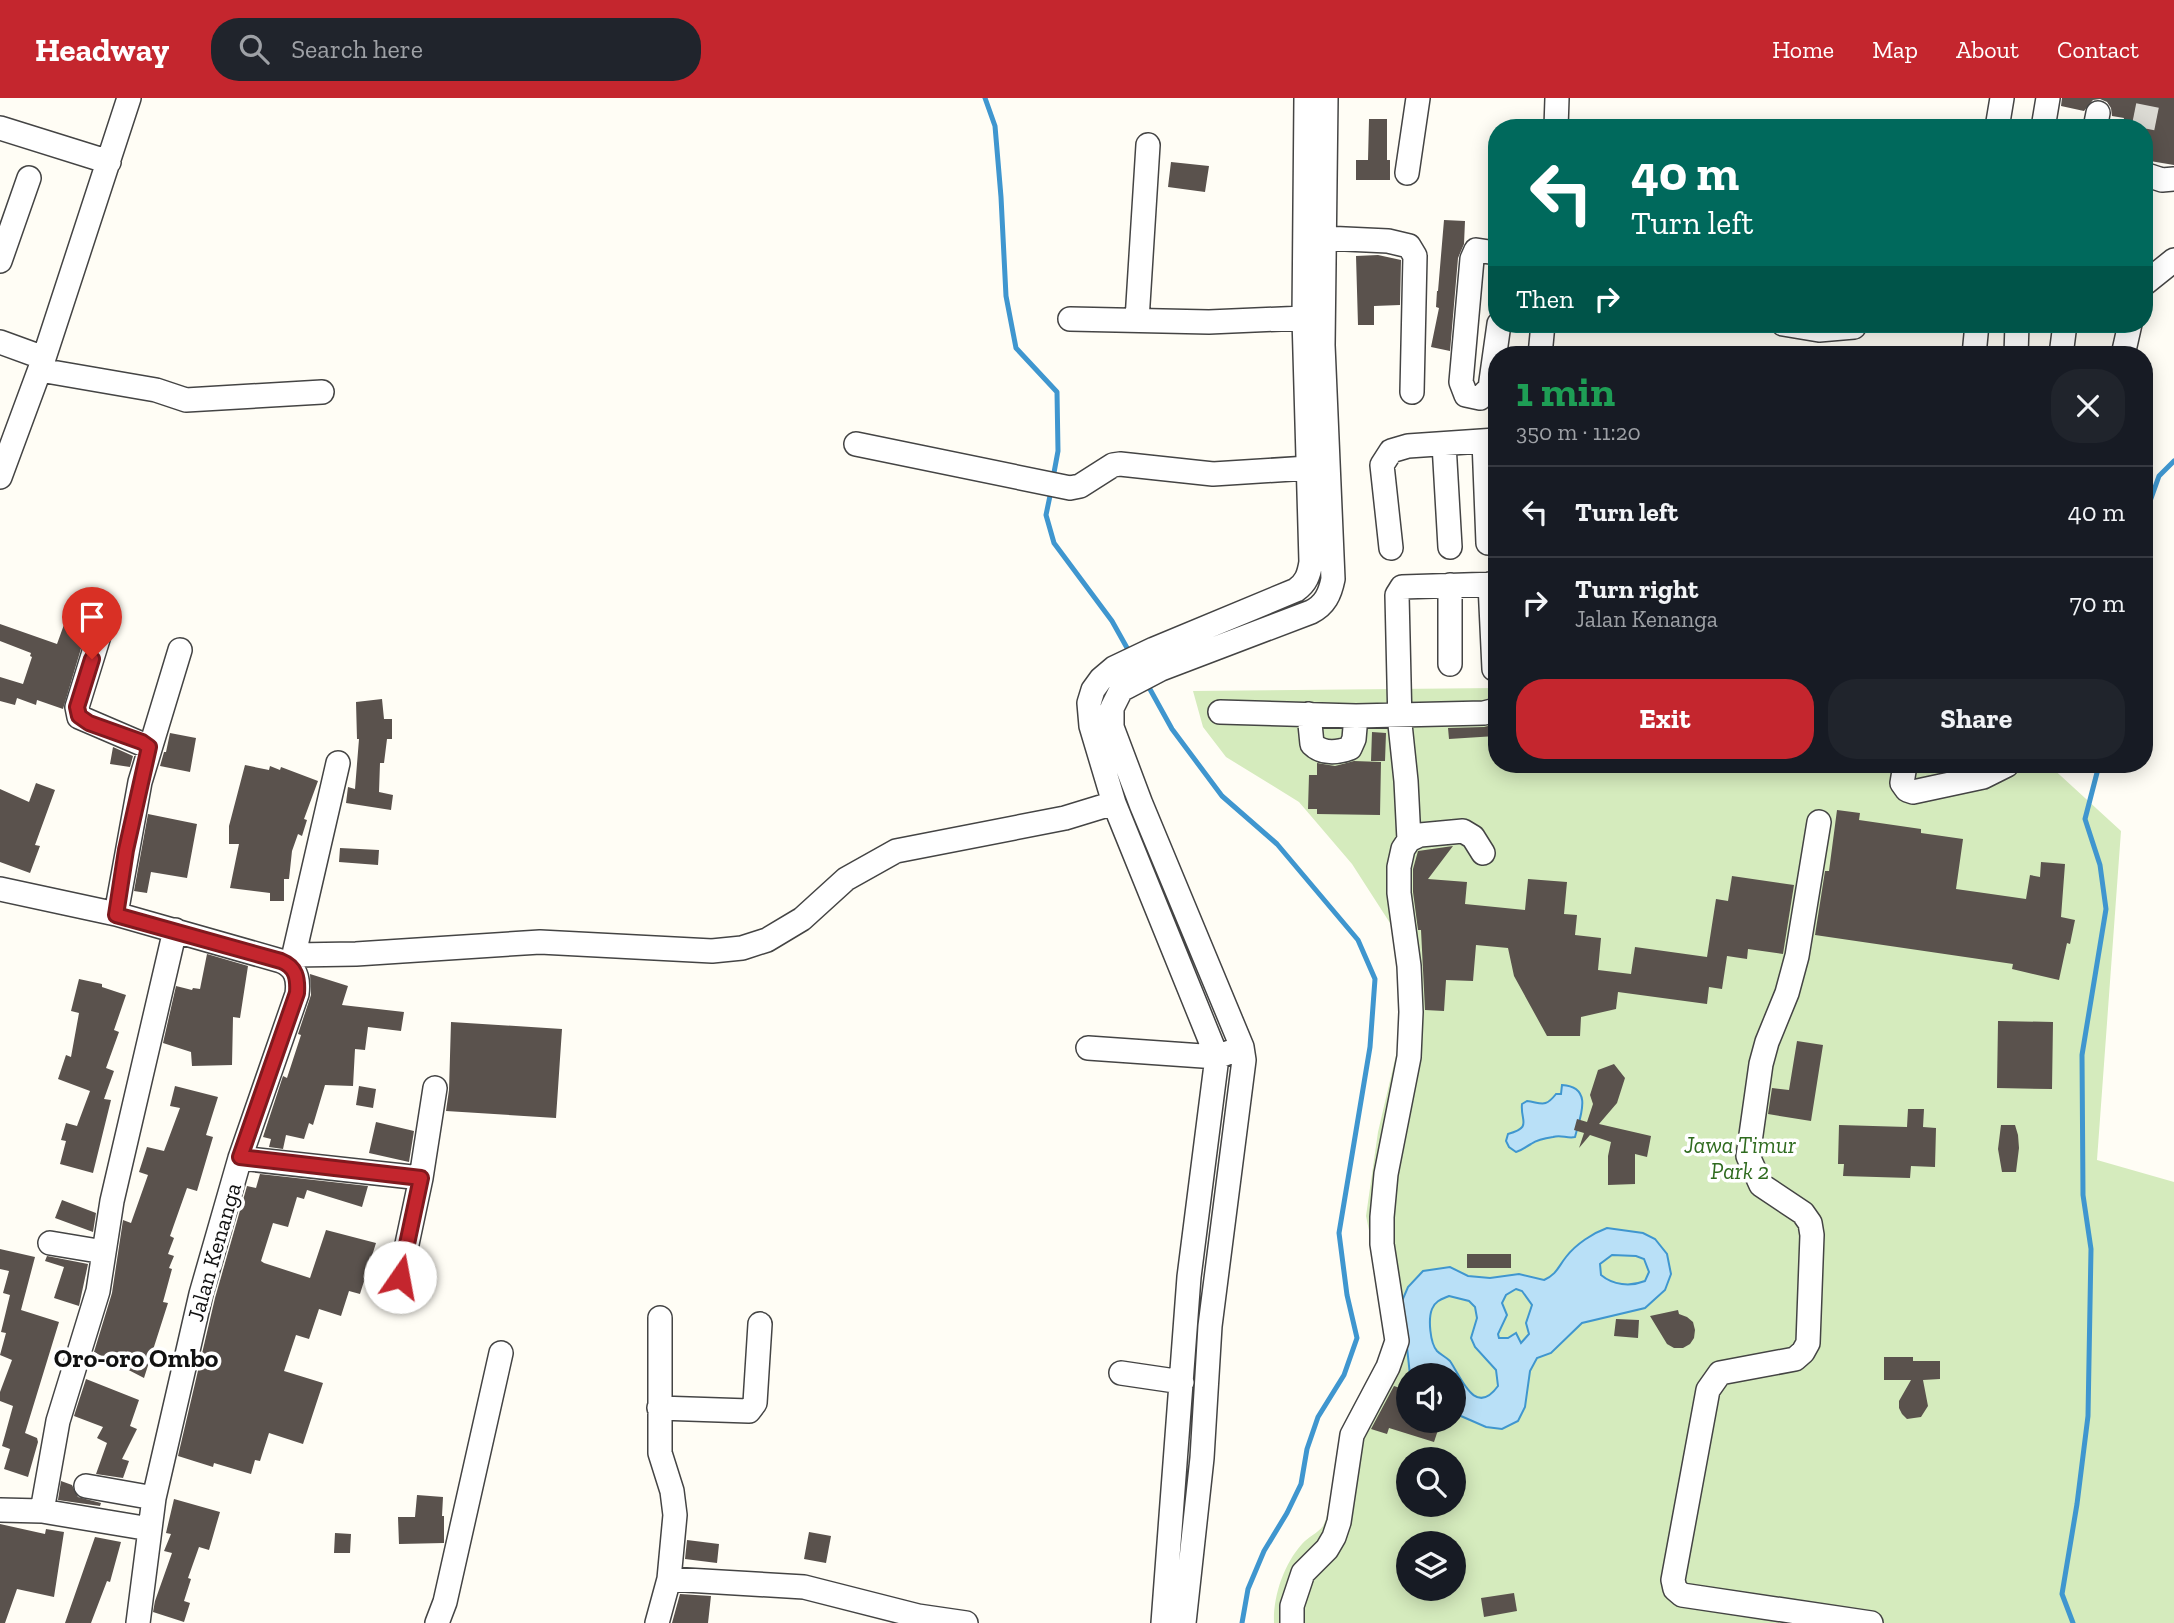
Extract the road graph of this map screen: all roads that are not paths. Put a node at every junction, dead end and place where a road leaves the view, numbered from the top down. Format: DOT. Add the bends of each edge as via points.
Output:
graph roads {
  1 [pos="129,98"];
  2 [pos="1306,98"];
  3 [pos="1326,98"];
  4 [pos="1418,98"];
  5 [pos="1557,98"];
  6 [pos="2002,98"];
  7 [pos="2048,98"];
  8 [pos="1556,119"];
  9 [pos="1998,119"];
  10 [pos="2044,119"];
  11 [pos="0,128"];
  12 [pos="1148,145"];
  13 [pos="1315,152"];
  14 [pos="109,162"];
  15 [pos="1407,173"];
  16 [pos="2153,177"];
  17 [pos="29,178"];
  18 [pos="2174,180"];
  19 [pos="10,203"];
  20 [pos="1324,238"];
  21 [pos="1488,252"];
  22 [pos="2174,260"];
  23 [pos="0,261"];
  24 [pos="2153,277"];
  25 [pos="1304,318"];
  26 [pos="1070,319"];
  27 [pos="1137,320"];
  28 [pos="0,342"];
  29 [pos="42,364"];
  30 [pos="1488,390"];
  31 [pos="1412,391"];
  32 [pos="322,392"];
  33 [pos="9,424"];
  34 [pos="1488,441"];
  35 [pos="856,444"];
  36 [pos="1444,444"];
  37 [pos="1308,468"];
  38 [pos="0,477"];
  39 [pos="1450,547"];
  40 [pos="1391,548"];
  41 [pos="1488,584"];
  42 [pos="1450,586"];
  43 [pos="107,610"];
  44 [pos="180,650"];
  45 [pos="1157,659"];
  46 [pos="1450,664"];
  47 [pos="1118,679"];
  48 [pos="1220,712"];
  49 [pos="1488,712"];
  50 [pos="1309,715"];
  51 [pos="1400,715"];
  52 [pos="1356,716"];
  53 [pos="149,747"];
  54 [pos="338,763"];
  55 [pos="1904,773"];
  56 [pos="1990,773"];
  57 [pos="1114,803"];
  58 [pos="1819,822"];
  59 [pos="1409,840"];
  60 [pos="1483,852"];
  61 [pos="0,889"];
  62 [pos="116,915"];
  63 [pos="175,930"];
  64 [pos="293,961"];
  65 [pos="1242,1047"];
  66 [pos="1088,1048"];
  67 [pos="1217,1056"];
  68 [pos="435,1088"];
  69 [pos="240,1157"];
  70 [pos="421,1178"];
  71 [pos="50,1243"];
  72 [pos="104,1252"];
  73 [pos="400,1277"];
  74 [pos="660,1318"];
  75 [pos="760,1324"];
  76 [pos="501,1353"];
  77 [pos="1121,1373"];
  78 [pos="1182,1382"];
  79 [pos="659,1408"];
  80 [pos="1177,1454"];
  81 [pos="1202,1458"];
  82 [pos="86,1486"];
  83 [pos="154,1498"];
  84 [pos="1172,1500"];
  85 [pos="1196,1502"];
  86 [pos="0,1510"];
  87 [pos="42,1511"];
  88 [pos="150,1529"];
  89 [pos="670,1579"];
  90 [pos="138,1623"];
  91 [pos="437,1623"];
  92 [pos="657,1623"];
  93 [pos="965,1623"];
  94 [pos="1163,1623"];
  95 [pos="1184,1623"];
  96 [pos="1292,1623"];
  97 [pos="1871,1623"];
  1 -- 14 [label="street"];
  2 -- 13 [label="street"];
  3 -- 13 [label="street"];
  4 -- 15 [label="street"];
  5 -- 8 [label="street"];
  6 -- 9 [label="street"];
  7 -- 10 [label="street"];
  11 -- 14 [label="street"];
  12 -- 27 [label="street"];
  13 -- 20 [label="street"];
  13 -- 25 [label="street"];
  14 -- 29 [label="street"];
  16 -- 18 [label="street"];
  17 -- 19 [label="street"];
  19 -- 23 [label="street"];
  20 -- 31 [label="street" via="1388,241 1409,246 1415,256"];
  20 -- 45 [label="street" via="1331,590 1321,607 1311,612"];
  21 -- 30 [label="street" via="1476,250 1472,259 1461,382 1466,395 1480,398"];
  22 -- 24 [label="street"];
  25 -- 27 [label="street" via="1209,323"];
  25 -- 37 [label="street"];
  26 -- 27 [label="street"];
  28 -- 29 [label="street"];
  29 -- 32 [label="street" via="186,400"];
  29 -- 33 [label="street"];
  33 -- 38 [label="street"];
  34 -- 36 [label="street"];
  35 -- 37 [label="street" via="1070,488 1120,464 1213,474"];
  36 -- 39 [label="street"];
  36 -- 40 [label="street" via="1391,451 1382,465"];
  37 -- 45 [label="street" via="1311,562 1301,586"];
  41 -- 42 [label="street"];
  42 -- 46 [label="street"];
  42 -- 51 [label="street" via="1402,587 1397,595"];
  43 -- 53 [label="street" via="77,707 79,716"];
  44 -- 53 [label="street"];
  45 -- 47 [label="street"];
  47 -- 57 [label="street" via="1101,679 1093,690 1089,718"];
  47 -- 65 [label="street" via="1112,727"];
  48 -- 50 [label="street"];
  49 -- 51 [label="street"];
  50 -- 52 [label="street"];
  50 -- 52 [label="street" via="1312,744 1325,752 1350,748"];
  51 -- 52 [label="street"];
  51 -- 59 [label="street"];
  53 -- 62 [label="street"];
  54 -- 64 [label="street, Jalan Kenanga"];
  55 -- 56 [label="street" via="1902,783 1913,792"];
  57 -- 64 [label="street" via="1065,818 896,851 846,879 802,919 767,940 742,948 712,951 540,942"];
  57 -- 67 [label="street"];
  58 -- 97 [label="street" via="1797,956 1761,1064 1748,1156 1762,1185 1810,1223 1808,1343 1795,1359 1714,1378 1673,1580 1682,1595"];
  59 -- 60 [label="street" via="1463,831"];
  59 -- 96 [label="street" via="1399,867 1409,967 1409,1057 1382,1217 1397,1341 1352,1435 1339,1522 1327,1549 1303,1573 1292,1606"];
  61 -- 62 [label="street"];
  62 -- 63 [label="street"];
  63 -- 64 [label="street"];
  63 -- 72 [label="street" via="111,1201"];
  64 -- 69 [label="street, Jalan Kenanga" via="297,993"];
  65 -- 67 [label="street"];
  65 -- 81 [label="street" via="1242,1085 1210,1326"];
  66 -- 67 [label="street"];
  67 -- 78 [label="street" via="1189,1278"];
  68 -- 70 [label="street"];
  69 -- 70 [label="street"];
  69 -- 83 [label="street, Jalan Kenanga" via="201,1294"];
  70 -- 73 [label="street"];
  71 -- 72 [label="street"];
  72 -- 87 [label="street" via="98,1291 58,1421"];
  74 -- 79 [label="street"];
  75 -- 79 [label="street" via="755,1403 749,1411"];
  76 -- 91 [label="street"];
  77 -- 78 [label="street"];
  78 -- 80 [label="street"];
  79 -- 89 [label="street" via="660,1453 675,1515"];
  80 -- 81 [label="street"];
  80 -- 84 [label="street"];
  81 -- 85 [label="street"];
  82 -- 83 [label="street"];
  83 -- 88 [label="street, Jalan Kenanga"];
  84 -- 85 [label="street"];
  84 -- 94 [label="street"];
  85 -- 95 [label="street"];
  86 -- 87 [label="street"];
  87 -- 88 [label="street"];
  88 -- 90 [label="street, Jalan Kenanga"];
  89 -- 92 [label="street"];
  89 -- 93 [label="street" via="804,1587"];
}
